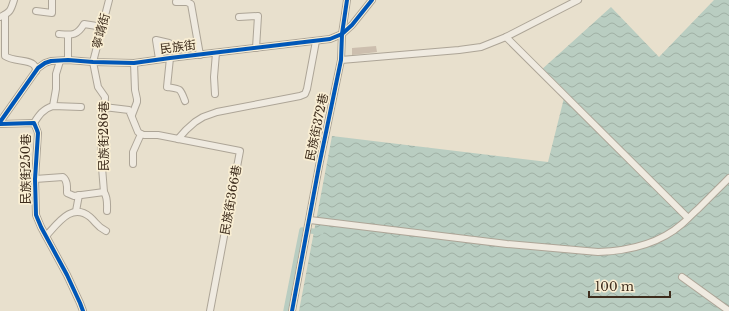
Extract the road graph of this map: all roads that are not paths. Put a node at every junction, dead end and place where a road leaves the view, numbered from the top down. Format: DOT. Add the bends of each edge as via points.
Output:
graph roads {
  1 [pos="14,0"];
  2 [pos="52,0"];
  3 [pos="109,0"];
  4 [pos="347,0"];
  5 [pos="372,0"];
  6 [pos="578,0"];
  7 [pos="176,2"];
  8 [pos="36,11"];
  9 [pos="3,16"];
  10 [pos="239,17"];
  11 [pos="103,27"];
  12 [pos="59,34"];
  13 [pos="342,34"];
  14 [pos="68,35"];
  15 [pos="506,37"];
  16 [pos="316,41"];
  17 [pos="169,43"];
  18 [pos="256,48"];
  19 [pos="216,53"];
  20 [pos="200,54"];
  21 [pos="170,58"];
  22 [pos="159,59"];
  23 [pos="68,60"];
  24 [pos="341,60"];
  25 [pos="60,61"];
  26 [pos="93,62"];
  27 [pos="134,63"];
  28 [pos="36,71"];
  29 [pos="215,94"];
  30 [pos="185,101"];
  31 [pos="53,106"];
  32 [pos="82,107"];
  33 [pos="104,107"];
  34 [pos="132,115"];
  35 [pos="0,123"];
  36 [pos="34,123"];
  37 [pos="141,134"];
  38 [pos="178,139"];
  39 [pos="133,164"];
  40 [pos="729,178"];
  41 [pos="35,179"];
  42 [pos="104,192"];
  43 [pos="79,195"];
  44 [pos="76,211"];
  45 [pos="107,211"];
  46 [pos="688,218"];
  47 [pos="309,222"];
  48 [pos="106,231"];
  49 [pos="46,236"];
  50 [pos="682,277"];
  51 [pos="83,311"];
  52 [pos="210,311"];
  53 [pos="292,311"];
  54 [pos="729,311"];
  1 -- 9 [label="street" via="11,9"];
  2 -- 8 [label="street" via="52,13"];
  3 -- 11 [label="street, 寧靖街"];
  4 -- 13 [label="street, 民族街372巷"];
  5 -- 13 [label="street, 民族街"];
  6 -- 15 [label="street"];
  7 -- 20 [label="street" via="191,4"];
  9 -- 28 [label="street" via="5,56 34,64"];
  10 -- 18 [label="street" via="258,16"];
  11 -- 14 [label="street" via="84,24 79,32"];
  11 -- 26 [label="street, 寧靖街"];
  12 -- 14 [label="street"];
  13 -- 16 [label="street, 民族街"];
  13 -- 24 [label="street, 民族街372巷"];
  14 -- 23 [label="street"];
  15 -- 24 [label="street" via="471,49"];
  15 -- 46 [label="street"];
  16 -- 18 [label="street, 民族街"];
  16 -- 38 [label="street" via="305,94 217,112 195,122"];
  17 -- 22 [label="street" via="156,40"];
  18 -- 19 [label="street, 民族街"];
  19 -- 20 [label="street, 民族街"];
  19 -- 29 [label="street"];
  20 -- 21 [label="street, 民族街"];
  21 -- 22 [label="street, 民族街"];
  21 -- 30 [label="street" via="167,87 181,90"];
  22 -- 27 [label="street, 民族街"];
  23 -- 25 [label="street, 民族街"];
  23 -- 26 [label="street, 民族街"];
  24 -- 47 [label="street, 民族街372巷"];
  25 -- 28 [label="street, 民族街" via="44,63"];
  25 -- 31 [label="street"];
  26 -- 27 [label="street, 民族街"];
  26 -- 33 [label="street, 民族街286巷" via="98,87 105,96"];
  27 -- 34 [label="street" via="137,102"];
  28 -- 35 [label="street, 民族街"];
  31 -- 32 [label="street"];
  31 -- 36 [label="street" via="44,110"];
  33 -- 34 [label="street" via="129,110"];
  33 -- 42 [label="street, 民族街286巷" via="101,155"];
  34 -- 37 [label="street"];
  35 -- 36 [label="street, 民族街250巷"];
  36 -- 41 [label="street, 民族街250巷" via="38,133"];
  37 -- 38 [label="street"];
  37 -- 39 [label="street" via="133,152"];
  38 -- 52 [label="street, 民族街366巷" via="240,151"];
  40 -- 46 [label="street"];
  41 -- 43 [label="street" via="63,177 66,179 67,193"];
  41 -- 49 [label="street, 民族街250巷" via="36,215"];
  42 -- 43 [label="street"];
  42 -- 45 [label="street, 民族街286巷" via="108,202"];
  43 -- 44 [label="street"];
  44 -- 48 [label="street" via="89,216"];
  44 -- 49 [label="street" via="63,218"];
  46 -- 47 [label="street" via="659,239 645,245 612,252 508,244"];
  47 -- 53 [label="street, 民族街372巷"];
  49 -- 51 [label="street, 民族街250巷" via="67,274"];
  50 -- 54 [label="street"];
}
